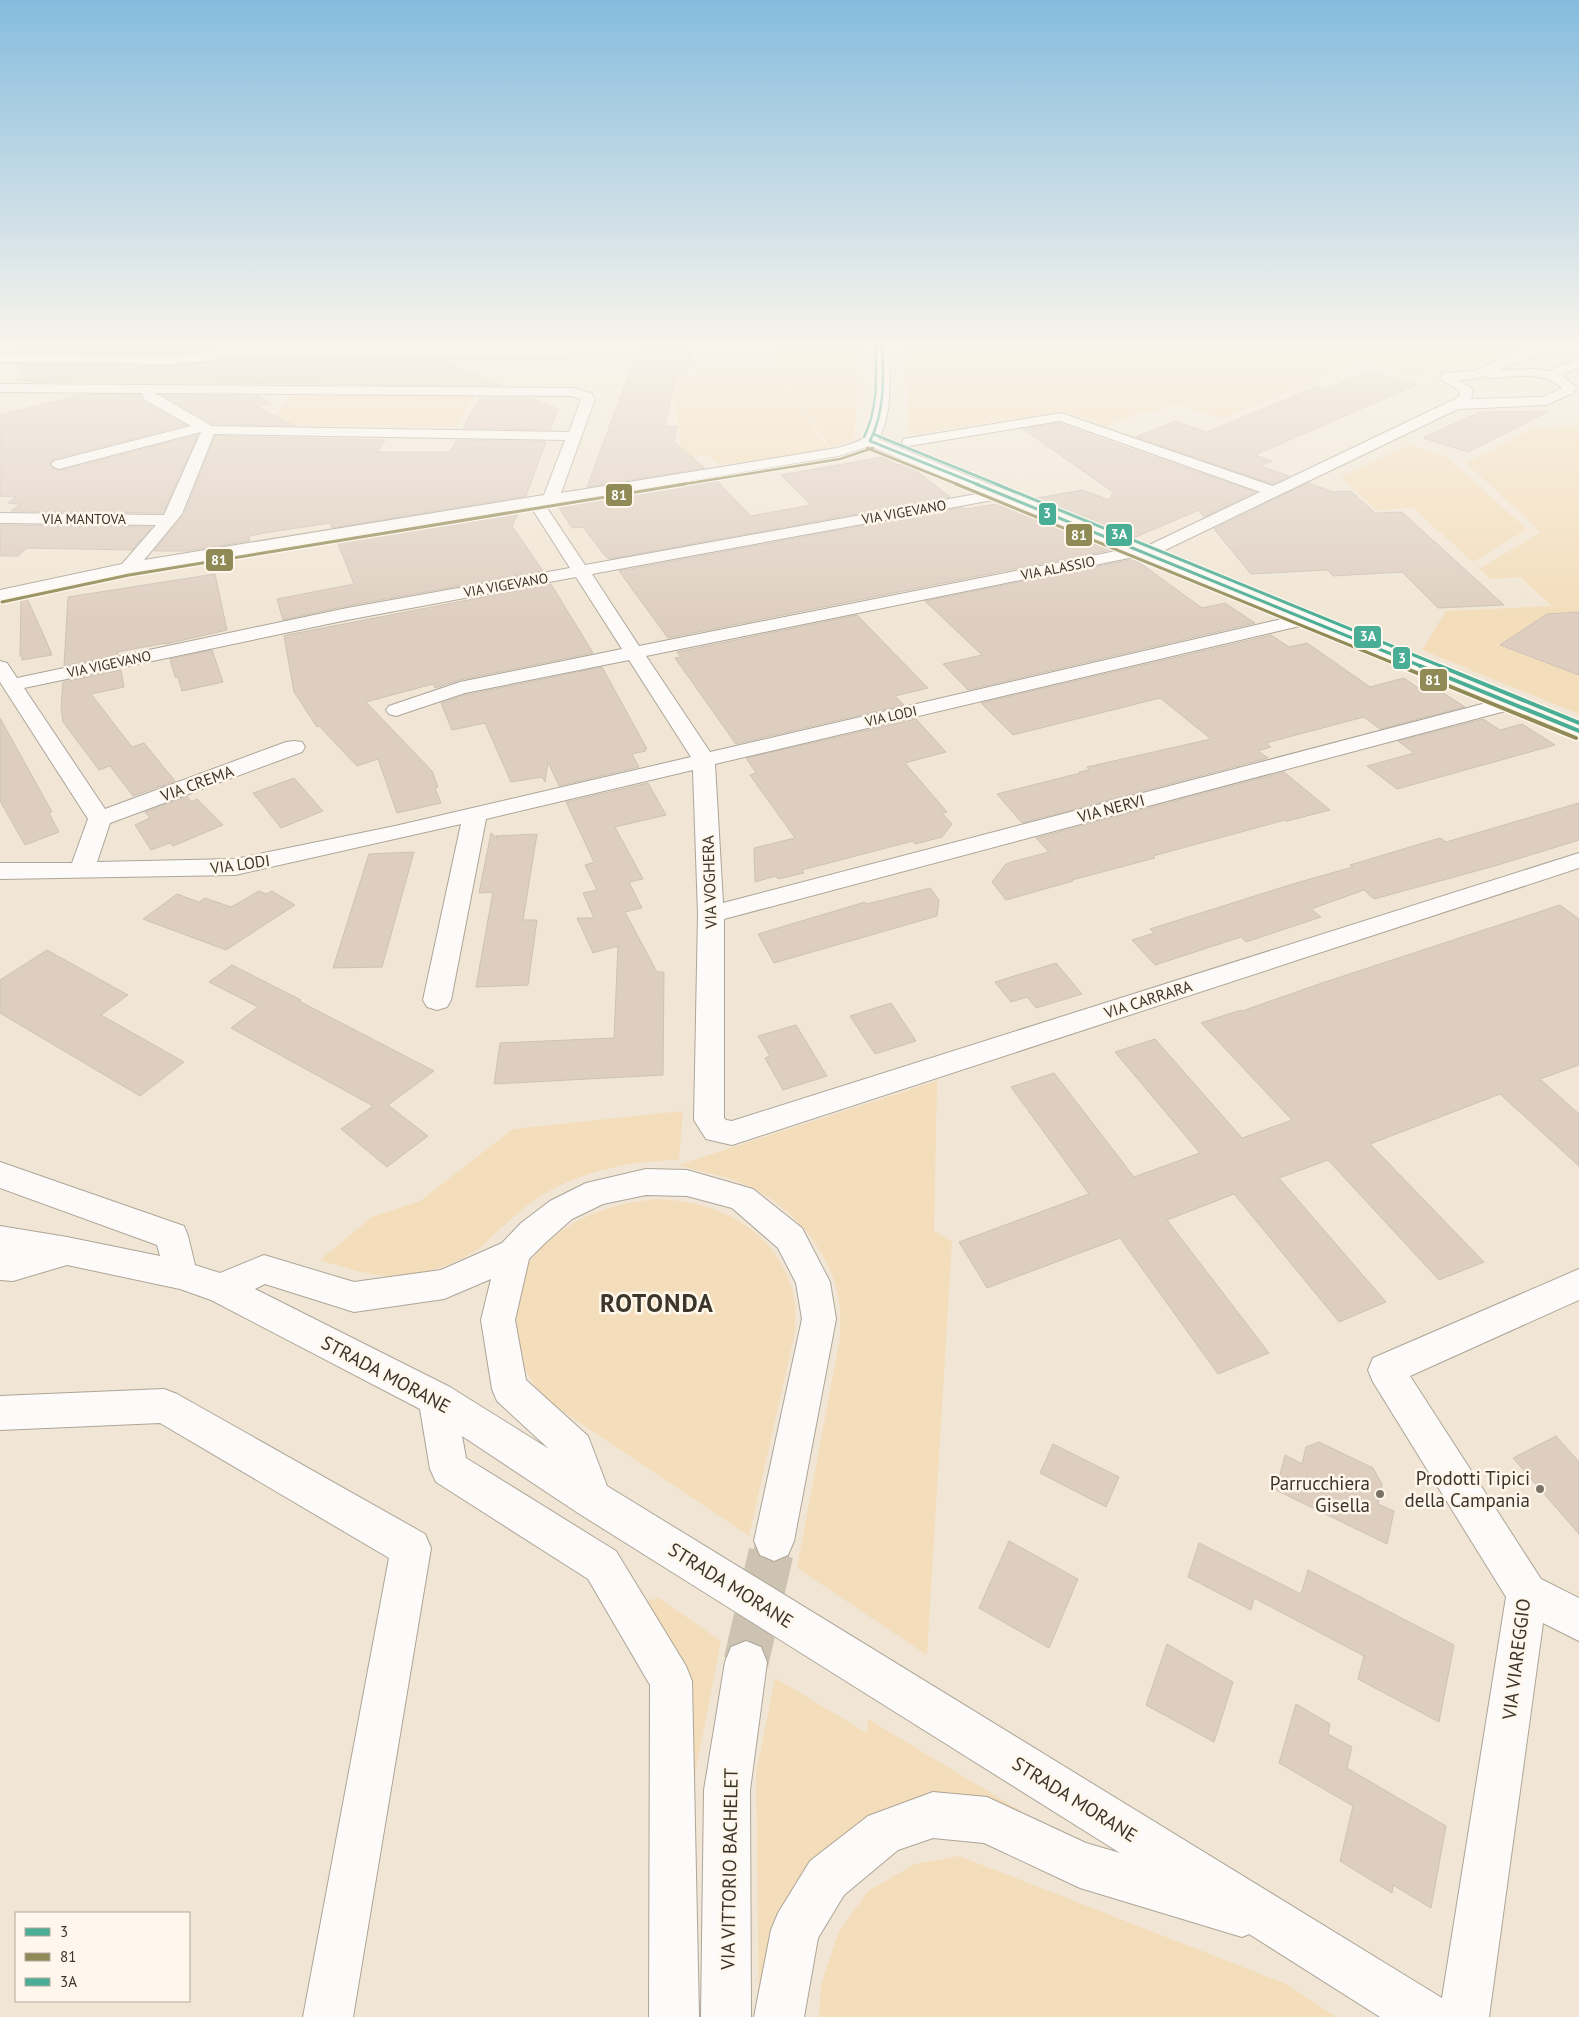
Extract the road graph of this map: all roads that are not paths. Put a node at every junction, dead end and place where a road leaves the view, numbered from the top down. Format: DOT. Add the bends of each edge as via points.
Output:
graph roads {
  1 [pos="177,435"];
  2 [pos="203,435"];
  3 [pos="534,435"];
  4 [pos="876,435"];
  5 [pos="890,435"];
  6 [pos="951,435"];
  7 [pos="1112,435"];
  8 [pos="1392,435"];
  9 [pos="574,436"];
  10 [pos="870,440"];
  11 [pos="909,442"];
  12 [pos="59,464"];
  13 [pos="943,470"];
  14 [pos="1274,492"];
  15 [pos="1002,494"];
  16 [pos="543,500"];
  17 [pos="0,518"];
  18 [pos="169,520"];
  19 [pos="1146,553"];
  20 [pos="128,568"];
  21 [pos="581,571"];
  22 [pos="0,595"];
  23 [pos="1306,619"];
  24 [pos="633,652"];
  25 [pos="6,676"];
  26 [pos="1511,702"];
  27 [pos="396,710"];
  28 [pos="1579,731"];
  29 [pos="294,747"];
  30 [pos="704,760"];
  31 [pos="475,814"];
  32 [pos="100,819"];
  33 [pos="1579,860"];
  34 [pos="82,870"];
  35 [pos="0,871"];
  36 [pos="711,914"];
  37 [pos="438,1000"];
  38 [pos="717,1131"];
  39 [pos="0,1175"];
  40 [pos="0,1240"];
  41 [pos="67,1251"];
  42 [pos="514,1253"];
  43 [pos="0,1266"];
  44 [pos="180,1275"];
  45 [pos="1579,1284"];
  46 [pos="221,1288"];
  47 [pos="437,1399"];
  48 [pos="0,1413"];
  49 [pos="592,1499"];
  50 [pos="774,1541"];
  51 [pos="1528,1593"];
  52 [pos="1579,1620"];
  53 [pos="746,1662"];
  54 [pos="1276,1923"];
  55 [pos="328,2017"];
  56 [pos="674,2017"];
  57 [pos="726,2017"];
  58 [pos="779,2017"];
  59 [pos="1426,2017"];
  60 [pos="1464,2017"];
  1 -- 12 [label="street"];
  2 -- 18 [label="street"];
  3 -- 9 [label="street"];
  4 -- 10 [label="street"];
  5 -- 13 [label="street" via="900,446 944,464"];
  6 -- 11 [label="street"];
  7 -- 14 [label="street"];
  8 -- 14 [label="street, VIA ALASSIO"];
  9 -- 16 [label="street"];
  10 -- 13 [label="street"];
  10 -- 16 [label="street" via="839,452"];
  13 -- 15 [label="street"];
  14 -- 19 [label="street, VIA ALASSIO"];
  15 -- 19 [label="street"];
  15 -- 21 [label="street, VIA VIGEVANO"];
  16 -- 20 [label="street"];
  16 -- 21 [label="street"];
  17 -- 18 [label="street, VIA MANTOVA"];
  18 -- 20 [label="street"];
  19 -- 23 [label="street"];
  19 -- 24 [label="street, VIA ALASSIO" via="1129,553"];
  20 -- 22 [label="street"];
  21 -- 24 [label="street"];
  21 -- 25 [label="street, VIA VIGEVANO"];
  23 -- 26 [label="street"];
  23 -- 30 [label="street, VIA LODI"];
  24 -- 27 [label="street" via="460,688"];
  24 -- 30 [label="street"];
  25 -- 32 [label="street"];
  26 -- 28 [label="street"];
  26 -- 36 [label="street, VIA NERVI"];
  29 -- 32 [label="street, VIA CREMA"];
  30 -- 31 [label="street, VIA LODI"];
  30 -- 36 [label="street, VIA VOGHERA"];
  31 -- 34 [label="street, VIA LODI" via="236,867"];
  31 -- 37 [label="street"];
  32 -- 34 [label="street"];
  33 -- 38 [label="street, VIA CARRARA" via="732,1133"];
  34 -- 35 [label="street, VIA LODI"];
  36 -- 38 [label="street, VIA VOGHERA" via="709,1120"];
  39 -- 44 [label="street" via="172,1236"];
  40 -- 41 [label="street, STRADA MORANE"];
  41 -- 43 [label="street" via="13,1267"];
  41 -- 44 [label="street, STRADA MORANE"];
  42 -- 46 [label="street" via="444,1284 354,1297 264,1269"];
  42 -- 49 [label="street" via="498,1320 510,1389 575,1449"];
  42 -- 50 [label="street" via="562,1210 597,1192 646,1182 687,1183 742,1198 790,1238 813,1282 818,1319"];
  44 -- 46 [label="street, STRADA MORANE"];
  45 -- 51 [label="street, VIA VIAREGGIO" via="1386,1370"];
  46 -- 47 [label="street, STRADA MORANE"];
  47 -- 49 [label="street, STRADA MORANE"];
  47 -- 56 [label="street" via="449,1469 602,1565 672,1681"];
  48 -- 55 [label="street" via="164,1406 410,1548"];
  49 -- 54 [label="street, STRADA MORANE"];
  51 -- 52 [label="street"];
  51 -- 60 [label="street, VIA VIAREGGIO"];
  53 -- 57 [label="street, VIA VITTORIO BACHELET" via="727,1790"];
  54 -- 58 [label="street" via="1080,1865 987,1820 933,1814 884,1832 827,1878 795,1930"];
  54 -- 59 [label="street, STRADA MORANE"];
}
